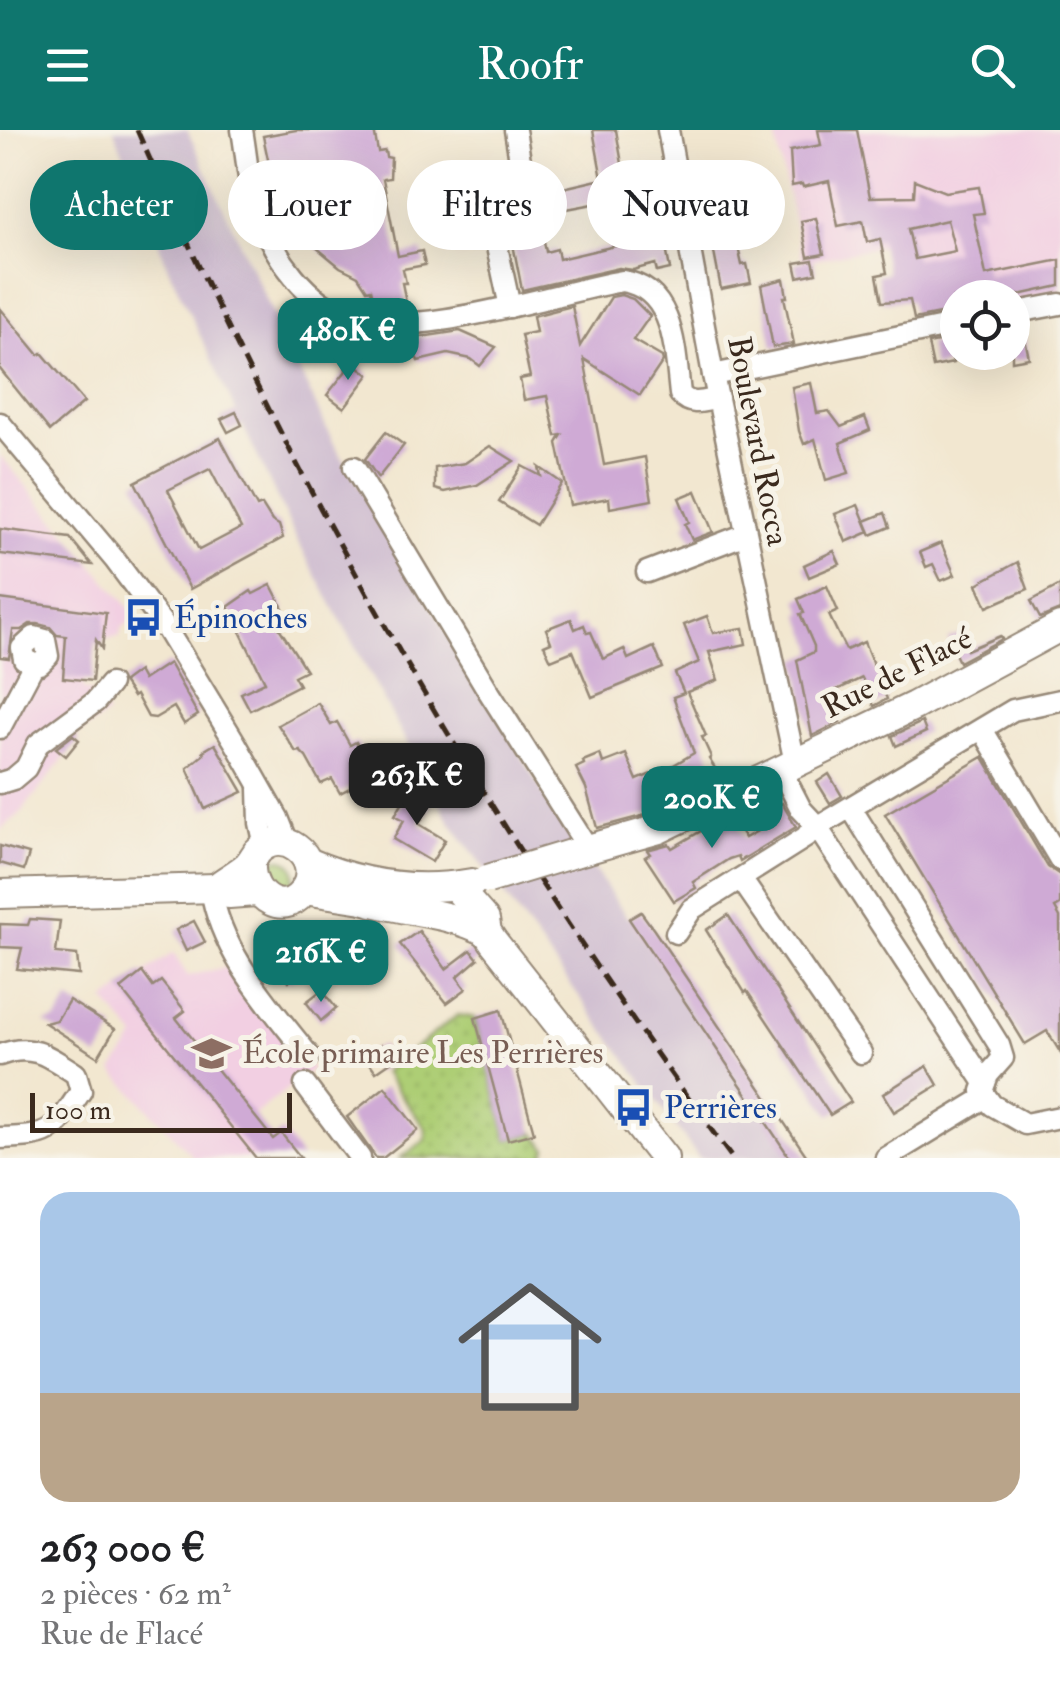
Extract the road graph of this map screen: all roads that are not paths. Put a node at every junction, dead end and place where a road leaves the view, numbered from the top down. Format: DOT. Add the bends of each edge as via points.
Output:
graph roads {
  1 [pos="242,130"];
  2 [pos="515,130"];
  3 [pos="668,130"];
  4 [pos="1060,304"];
  5 [pos="510,307"];
  6 [pos="1030,310"];
  7 [pos="940,328"];
  8 [pos="713,375"];
  9 [pos="718,398"];
  10 [pos="0,424"];
  11 [pos="354,467"];
  12 [pos="746,534"];
  13 [pos="648,572"];
  14 [pos="1060,627"];
  15 [pos="34,664"];
  16 [pos="110,684"];
  17 [pos="1060,700"];
  18 [pos="0,728"];
  19 [pos="982,730"];
  20 [pos="790,776"];
  21 [pos="0,783"];
  22 [pos="851,808"];
  23 [pos="814,824"];
  24 [pos="581,852"];
  25 [pos="1060,860"];
  26 [pos="283,861"];
  27 [pos="741,878"];
  28 [pos="472,885"];
  29 [pos="214,889"];
  30 [pos="256,892"];
  31 [pos="0,894"];
  32 [pos="366,900"];
  33 [pos="487,932"];
  34 [pos="676,933"];
  35 [pos="861,1053"];
  36 [pos="0,1055"];
  37 [pos="309,1056"];
  38 [pos="305,1085"];
  39 [pos="986,1090"];
  40 [pos="1060,1117"];
  41 [pos="0,1138"];
  42 [pos="360,1158"];
  43 [pos="664,1158"];
  44 [pos="886,1158"];
  1 -- 5 [label="street" via="256,208 271,243 322,304 382,323"];
  2 -- 5 [label="street" via="527,203 491,219"];
  3 -- 8 [label="street, Boulevard Rocca"];
  4 -- 6 [label="street"];
  5 -- 9 [label="street" via="637,283 652,291 668,316 680,394 697,403"];
  7 -- 8 [label="street"];
  8 -- 9 [label="street, Boulevard Rocca"];
  9 -- 12 [label="street, Boulevard Rocca"];
  10 -- 26 [label="street" via="165,627 272,807"];
  11 -- 24 [label="street"];
  12 -- 13 [label="street"];
  12 -- 20 [label="street, Boulevard Rocca"];
  14 -- 20 [label="main road, Rue de Flacé"];
  15 -- 18 [label="street"];
  16 -- 21 [label="street" via="38,744 26,768"];
  17 -- 19 [label="street" via="1013,710"];
  19 -- 22 [label="street"];
  19 -- 25 [label="street"];
  20 -- 23 [label="street"];
  20 -- 24 [label="main road, Rue de Flacé" via="659,829"];
  22 -- 23 [label="street"];
  22 -- 39 [label="street" via="999,1045 1003,1058"];
  23 -- 27 [label="street" via="806,838"];
  23 -- 39 [label="street"];
  24 -- 28 [label="main road, Rue de Flacé, bridge"];
  26 -- 28 [label="main road, Rue de Flacé" via="374,885"];
  26 -- 29 [label="main road"];
  26 -- 30 [label="main road" via="250,879"];
  26 -- 30 [label="main road, Rue de Flacé" via="290,901 272,902"];
  26 -- 32 [label="main road, Rue de Flacé"];
  27 -- 34 [label="street" via="692,909"];
  27 -- 35 [label="street"];
  28 -- 32 [label="main road, Rue de Flacé" via="413,901"];
  28 -- 33 [label="main road"];
  29 -- 30 [label="main road, Rue de Flacé"];
  29 -- 31 [label="main road, Rue de Flacé"];
  29 -- 37 [label="street" via="216,918 245,972"];
  32 -- 33 [label="main road, Rue de Flacé" via="442,914"];
  33 -- 43 [label="main road"];
  36 -- 41 [label="street" via="34,1049 76,1074 80,1091 41,1137"];
  38 -- 42 [label="street"];
  39 -- 40 [label="street" via="992,1105 1024,1124"];
  39 -- 44 [label="street"];
}
